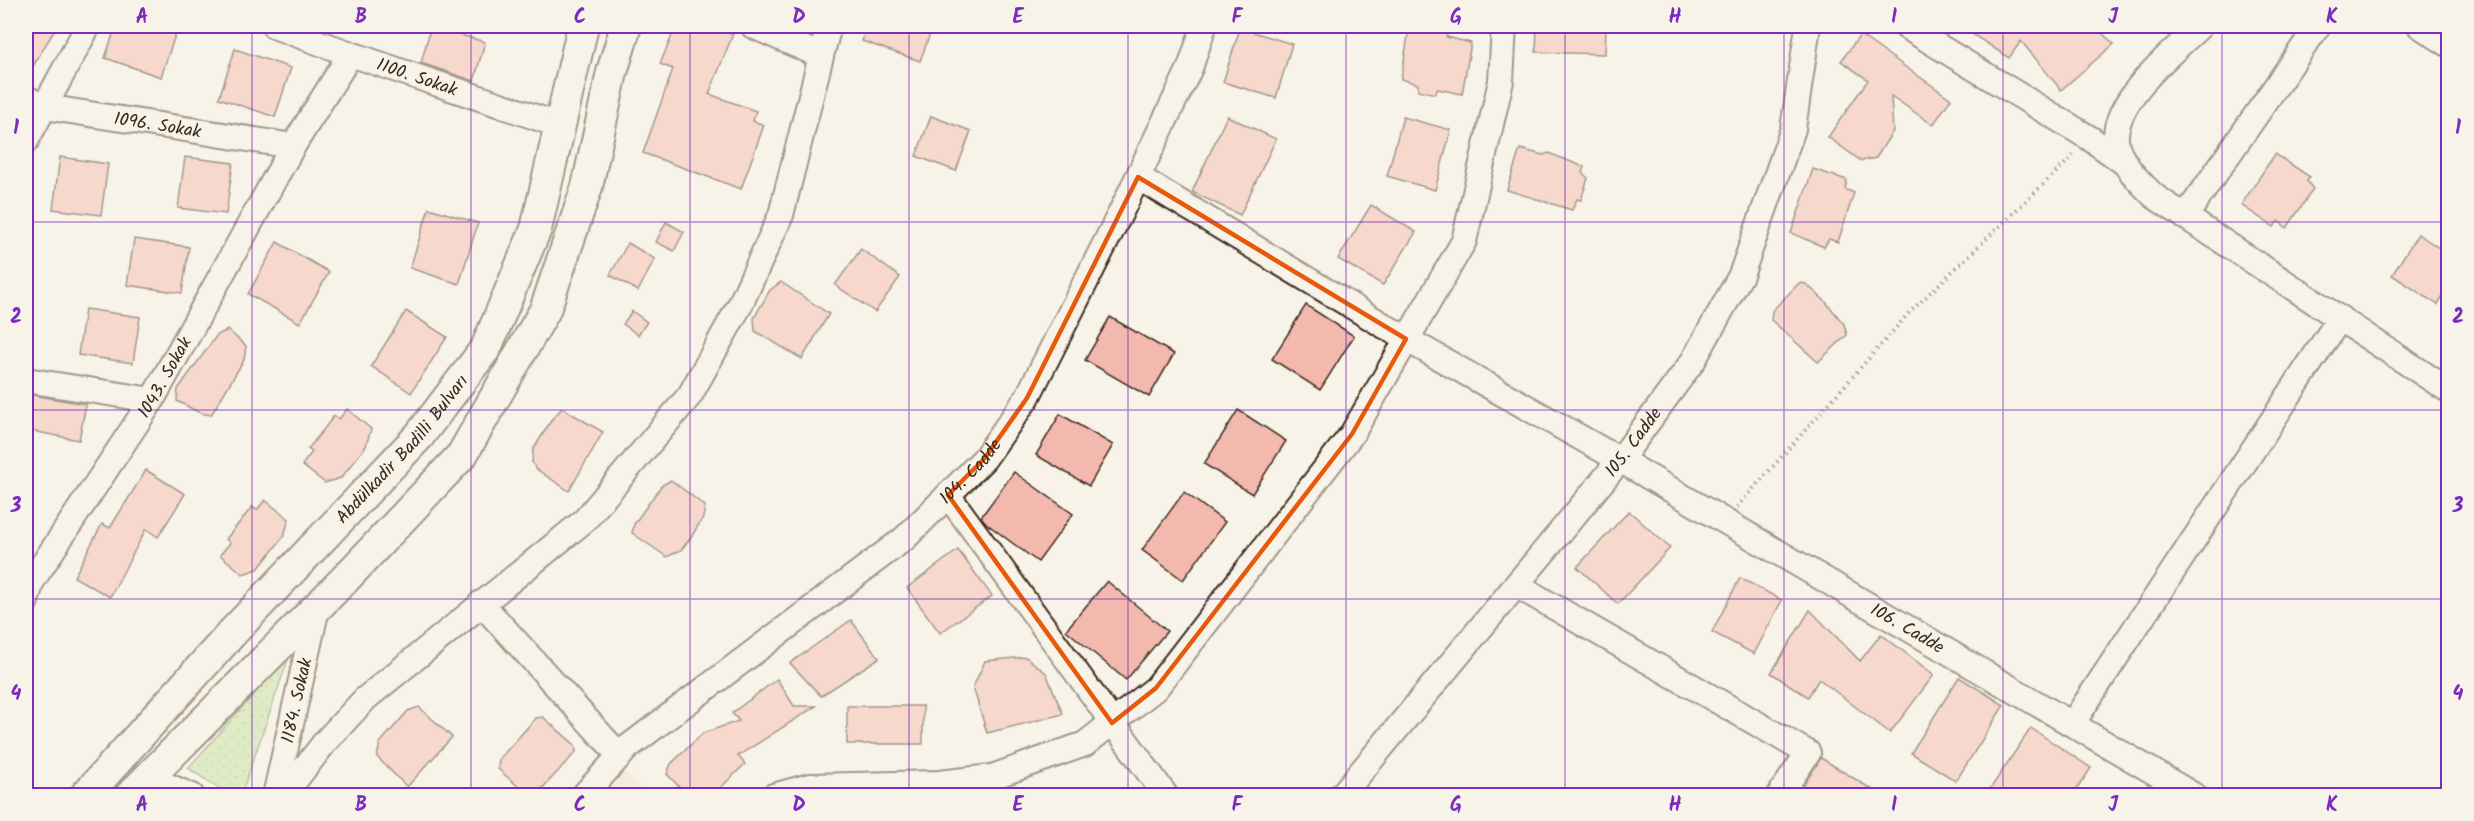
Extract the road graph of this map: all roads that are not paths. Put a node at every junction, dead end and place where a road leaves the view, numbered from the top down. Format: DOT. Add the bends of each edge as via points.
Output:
graph roads {
  1 [pos="88,26"];
  2 [pos="274,26"];
  3 [pos="583,26"];
  4 [pos="626,26"];
  5 [pos="753,26"];
  6 [pos="829,26"];
  7 [pos="1203,26"];
  8 [pos="1504,26"];
  9 [pos="1808,26"];
  10 [pos="1905,26"];
  11 [pos="2200,26"];
  12 [pos="2318,26"];
  13 [pos="2420,26"];
  14 [pos="2448,44"];
  15 [pos="350,55"];
  16 [pos="821,56"];
  17 [pos="35,102"];
  18 [pos="561,126"];
  19 [pos="26,141"];
  20 [pos="293,146"];
  21 [pos="2126,164"];
  22 [pos="1138,177"];
  23 [pos="2185,217"];
  24 [pos="2340,318"];
  25 [pos="1406,339"];
  26 [pos="26,380"];
  27 [pos="2448,390"];
  28 [pos="152,400"];
  29 [pos="1620,460"];
  30 [pos="948,495"];
  31 [pos="1516,585"];
  32 [pos="26,601"];
  33 [pos="481,603"];
  34 [pos="317,608"];
  35 [pos="1112,723"];
  36 [pos="2072,724"];
  37 [pos="620,756"];
  38 [pos="139,786"];
  39 [pos="85,795"];
  40 [pos="192,795"];
  41 [pos="275,795"];
  42 [pos="283,795"];
  43 [pos="583,795"];
  44 [pos="773,795"];
  45 [pos="1166,795"];
  46 [pos="1341,795"];
  47 [pos="1779,795"];
  48 [pos="2195,795"];
  1 -- 17 [label="street"];
  2 -- 15 [label="street, 1100. Sokak"];
  3 -- 18 [label="main road, Abdülkadir Badilli Bulvarı"];
  4 -- 34 [label="main road, Abdülkadir Badilli Bulvarı" via="587,187 545,310 462,455"];
  5 -- 16 [label="street"];
  6 -- 16 [label="street"];
  7 -- 22 [label="street, 104. Cadde" via="1190,68"];
  8 -- 25 [label="street" via="1501,81 1464,241"];
  9 -- 29 [label="street, 105. Cadde" via="1792,129 1741,275 1693,361"];
  10 -- 21 [label="street"];
  11 -- 21 [label="street" via="2143,83 2121,113 2116,140"];
  12 -- 23 [label="street"];
  13 -- 14 [label="street"];
  15 -- 18 [label="street, 1100. Sokak"];
  15 -- 20 [label="street, 1043. Sokak"];
  16 -- 33 [label="street" via="781,215 740,305 690,395 585,520"];
  17 -- 19 [label="street"];
  17 -- 20 [label="street, 1096. Sokak"];
  18 -- 39 [label="main road, Abdülkadir Badilli Bulvarı" via="536,229 486,348 419,436"];
  20 -- 28 [label="street, 1043. Sokak"];
  21 -- 23 [label="street" via="2154,196"];
  22 -- 25 [label="street, 106. Cadde"];
  22 -- 30 [label="street, 104. Cadde" via="1027,398 984,459"];
  23 -- 24 [label="street"];
  24 -- 27 [label="street"];
  24 -- 36 [label="street"];
  25 -- 29 [label="street, 106. Cadde"];
  25 -- 35 [label="street" via="1352,434 1156,688"];
  26 -- 28 [label="street"];
  28 -- 32 [label="street, 1043. Sokak" via="32,581"];
  29 -- 31 [label="street, 105. Cadde"];
  29 -- 36 [label="street, 106. Cadde"];
  30 -- 35 [label="street"];
  30 -- 37 [label="street, 104. Cadde" via="905,538"];
  31 -- 46 [label="street, 105. Cadde"];
  31 -- 47 [label="street" via="1808,753"];
  33 -- 37 [label="street"];
  33 -- 42 [label="street" via="365,699"];
  34 -- 38 [label="main road, Abdülkadir Badilli Bulvarı"];
  34 -- 41 [label="street, 1184. Sokak"];
  35 -- 44 [label="street" via="1085,744 992,777 939,783 810,786"];
  35 -- 45 [label="street"];
  36 -- 48 [label="street, 106. Cadde"];
  37 -- 43 [label="street, 104. Cadde"];
  38 -- 40 [label="street"];
}
